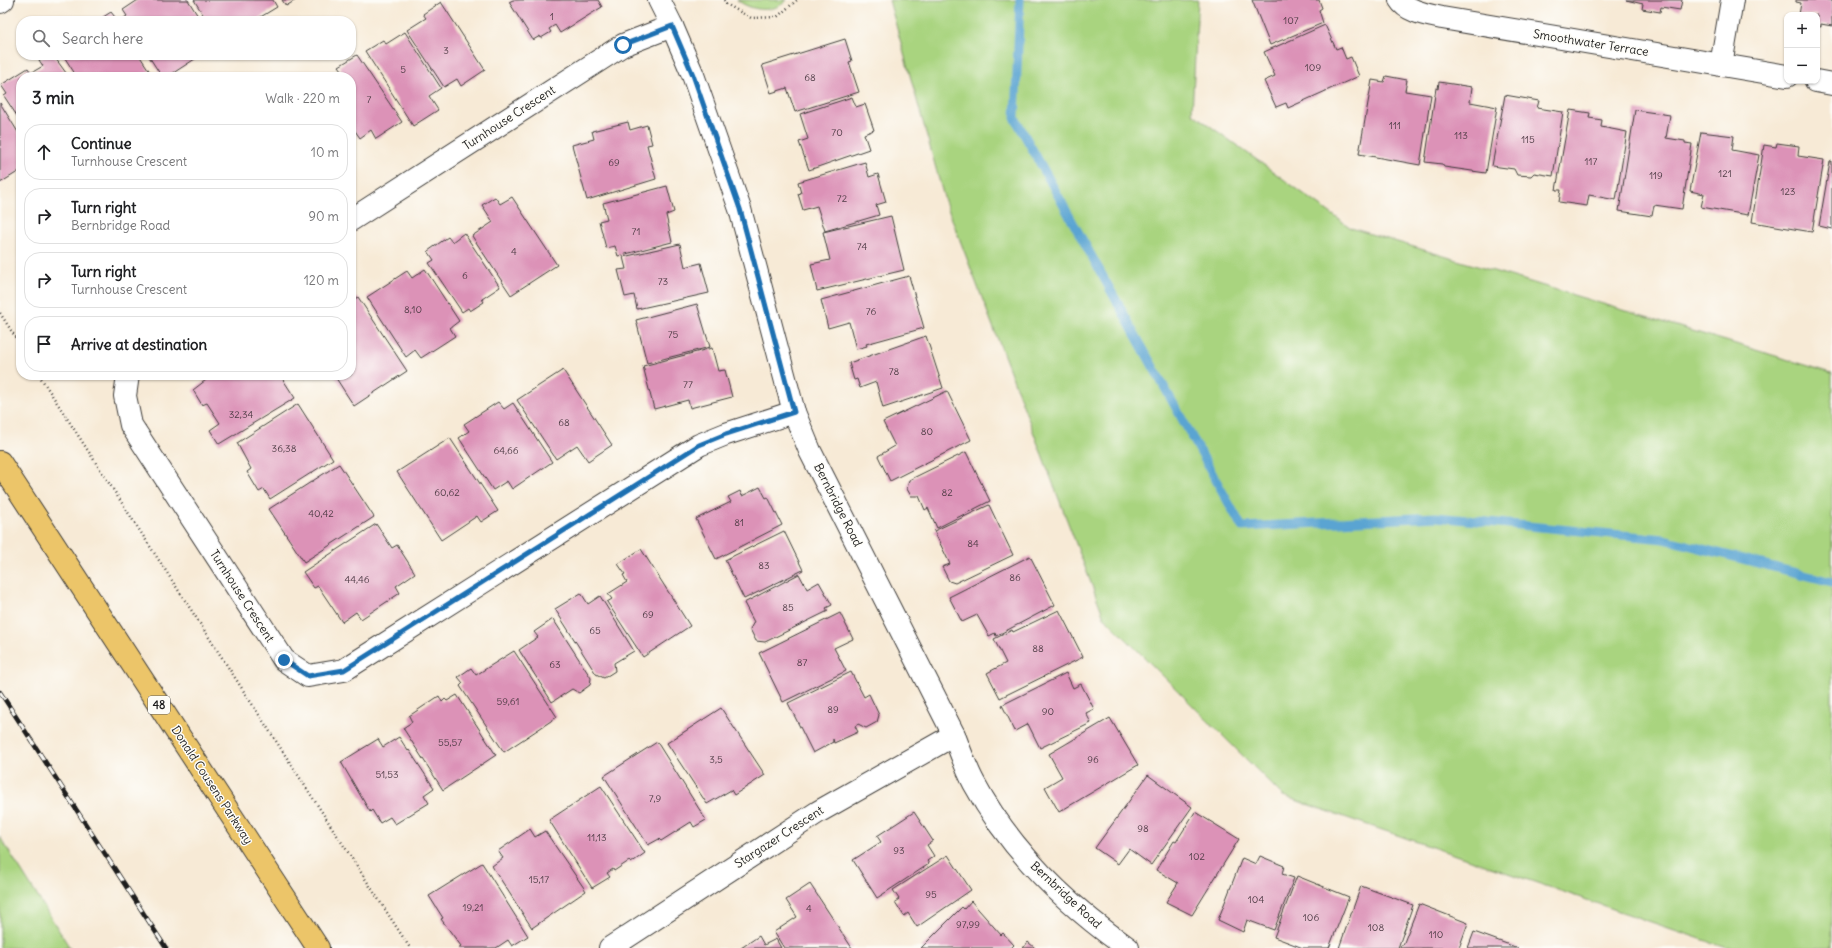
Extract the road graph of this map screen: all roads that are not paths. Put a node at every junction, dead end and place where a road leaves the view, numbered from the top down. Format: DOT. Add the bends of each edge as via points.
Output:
graph roads {
  1 [pos="3,0"];
  2 [pos="659,0"];
  3 [pos="1400,0"];
  4 [pos="1732,0"];
  5 [pos="0,2"];
  6 [pos="672,26"];
  7 [pos="1722,65"];
  8 [pos="1784,75"];
  9 [pos="1820,82"];
  10 [pos="1832,84"];
  11 [pos="356,217"];
  12 [pos="127,380"];
  13 [pos="794,412"];
  14 [pos="0,462"];
  15 [pos="954,736"];
  16 [pos="318,948"];
  17 [pos="610,948"];
  18 [pos="1128,948"];
  1 -- 5 [label="street"];
  2 -- 6 [label="street, Bernbridge Road"];
  3 -- 7 [label="street, Smoothwater Terrace" via="1402,4 1421,13 1442,18"];
  4 -- 7 [label="street"];
  6 -- 11 [label="street, Turnhouse Crescent" via="623,45"];
  6 -- 13 [label="street, Bernbridge Road" via="693,75 740,209"];
  7 -- 8 [label="street, Smoothwater Terrace"];
  9 -- 10 [label="street"];
  12 -- 13 [label="street, Turnhouse Crescent" via="125,396 131,424 284,660 308,676 344,670 699,445"];
  13 -- 15 [label="street, Bernbridge Road" via="810,451"];
  14 -- 16 [label="main road, Donald Cousens Parkway / 48"];
  15 -- 17 [label="street, Stargazer Crescent" via="818,812"];
  15 -- 18 [label="street, Bernbridge Road" via="977,789 992,813 1028,859 1085,916"];
}
